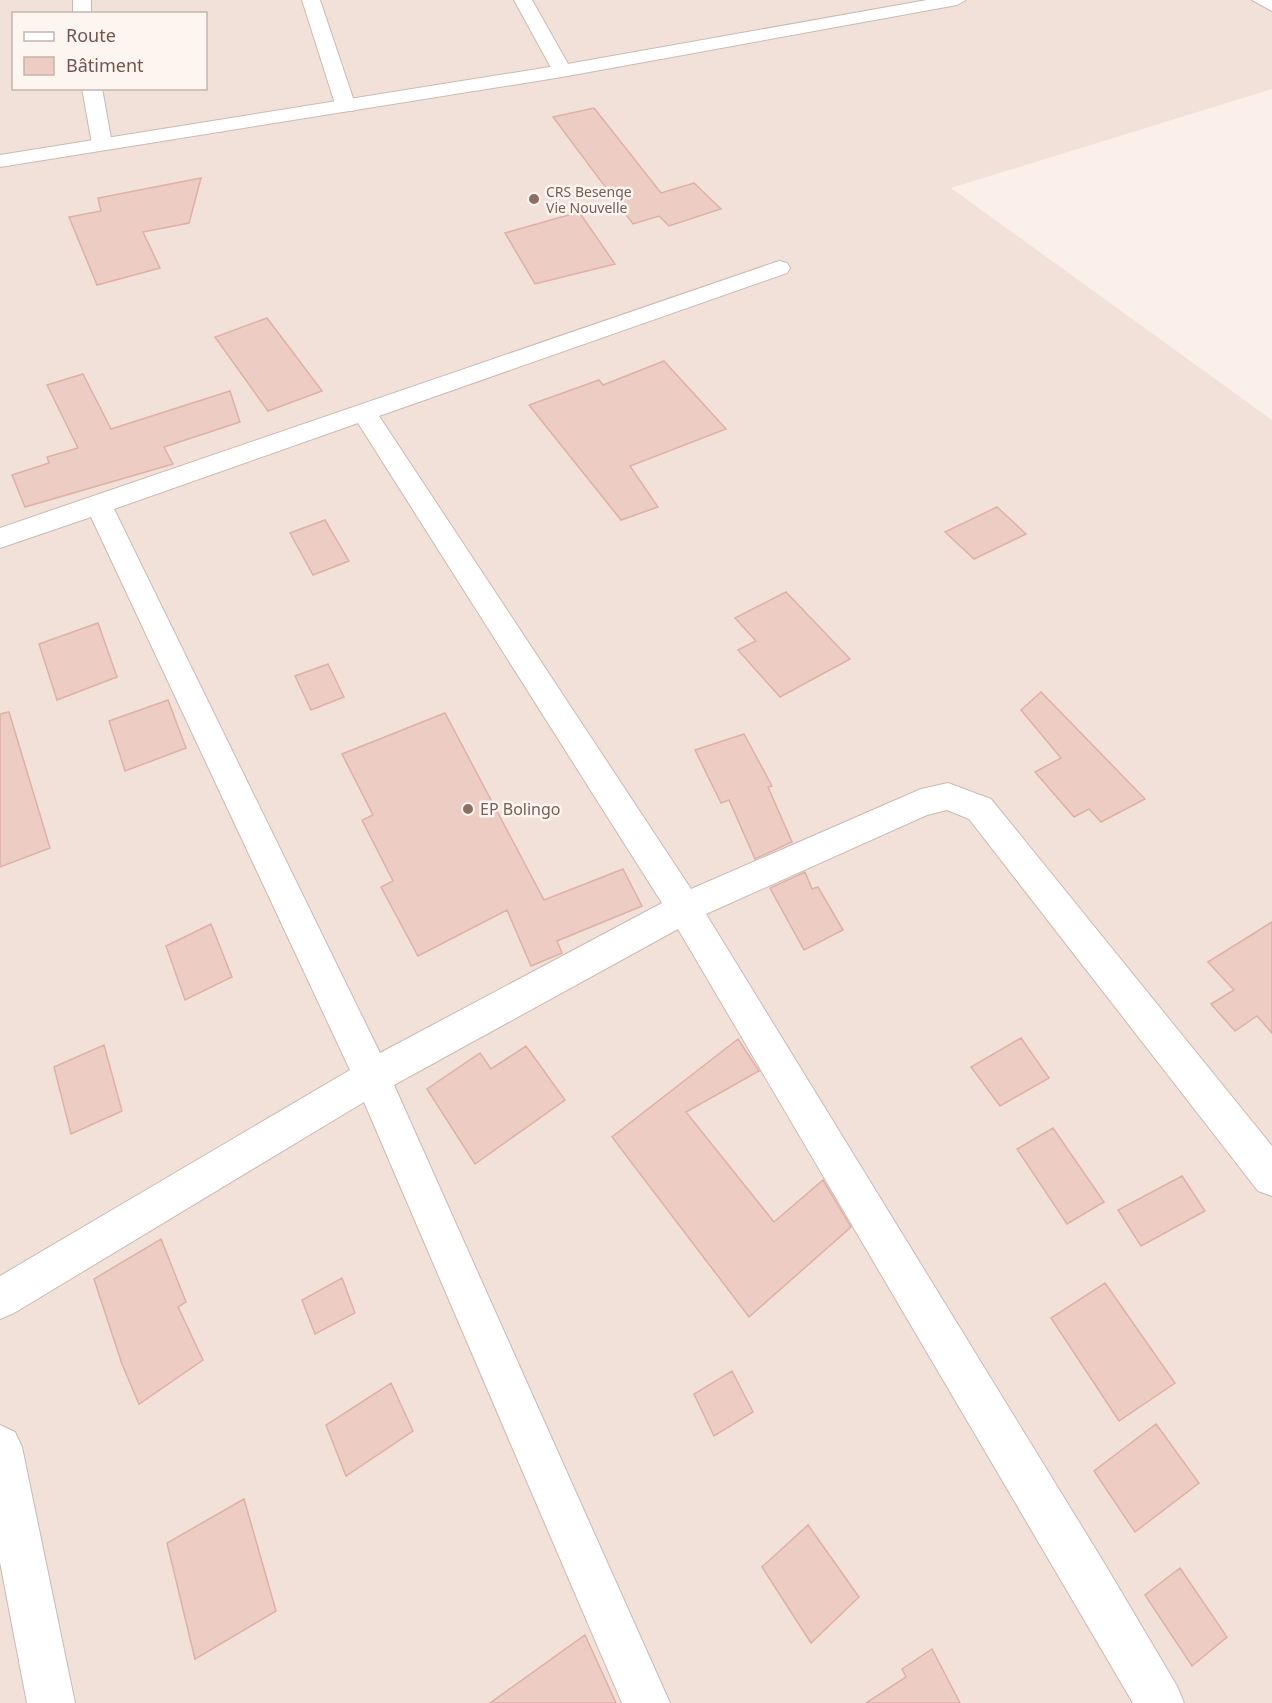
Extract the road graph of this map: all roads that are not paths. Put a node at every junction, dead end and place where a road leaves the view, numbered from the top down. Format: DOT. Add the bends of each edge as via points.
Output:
graph roads {
  1 [pos="311,0"];
  2 [pos="524,0"];
  3 [pos="957,0"];
  4 [pos="1261,0"];
  5 [pos="1272,6"];
  6 [pos="562,71"];
  7 [pos="92,90"];
  8 [pos="346,107"];
  9 [pos="102,144"];
  10 [pos="0,161"];
  11 [pos="779,268"];
  12 [pos="364,412"];
  13 [pos="98,504"];
  14 [pos="0,538"];
  15 [pos="684,908"];
  16 [pos="372,1077"];
  17 [pos="1272,1177"];
  18 [pos="0,1299"];
  19 [pos="0,1447"];
  20 [pos="51,1703"];
  21 [pos="646,1703"];
  22 [pos="1160,1703"];
  1 -- 8 [label="street"];
  2 -- 6 [label="street"];
  3 -- 6 [label="street"];
  4 -- 5 [label="street"];
  6 -- 8 [label="street"];
  7 -- 9 [label="street"];
  8 -- 9 [label="street"];
  9 -- 10 [label="street"];
  11 -- 12 [label="street"];
  12 -- 13 [label="street"];
  12 -- 15 [label="street"];
  13 -- 14 [label="street"];
  13 -- 16 [label="street"];
  15 -- 16 [label="street"];
  15 -- 17 [label="street" via="921,803 948,796 980,809"];
  15 -- 22 [label="street"];
  16 -- 18 [label="street"];
  16 -- 21 [label="street"];
  19 -- 20 [label="street"];
}
